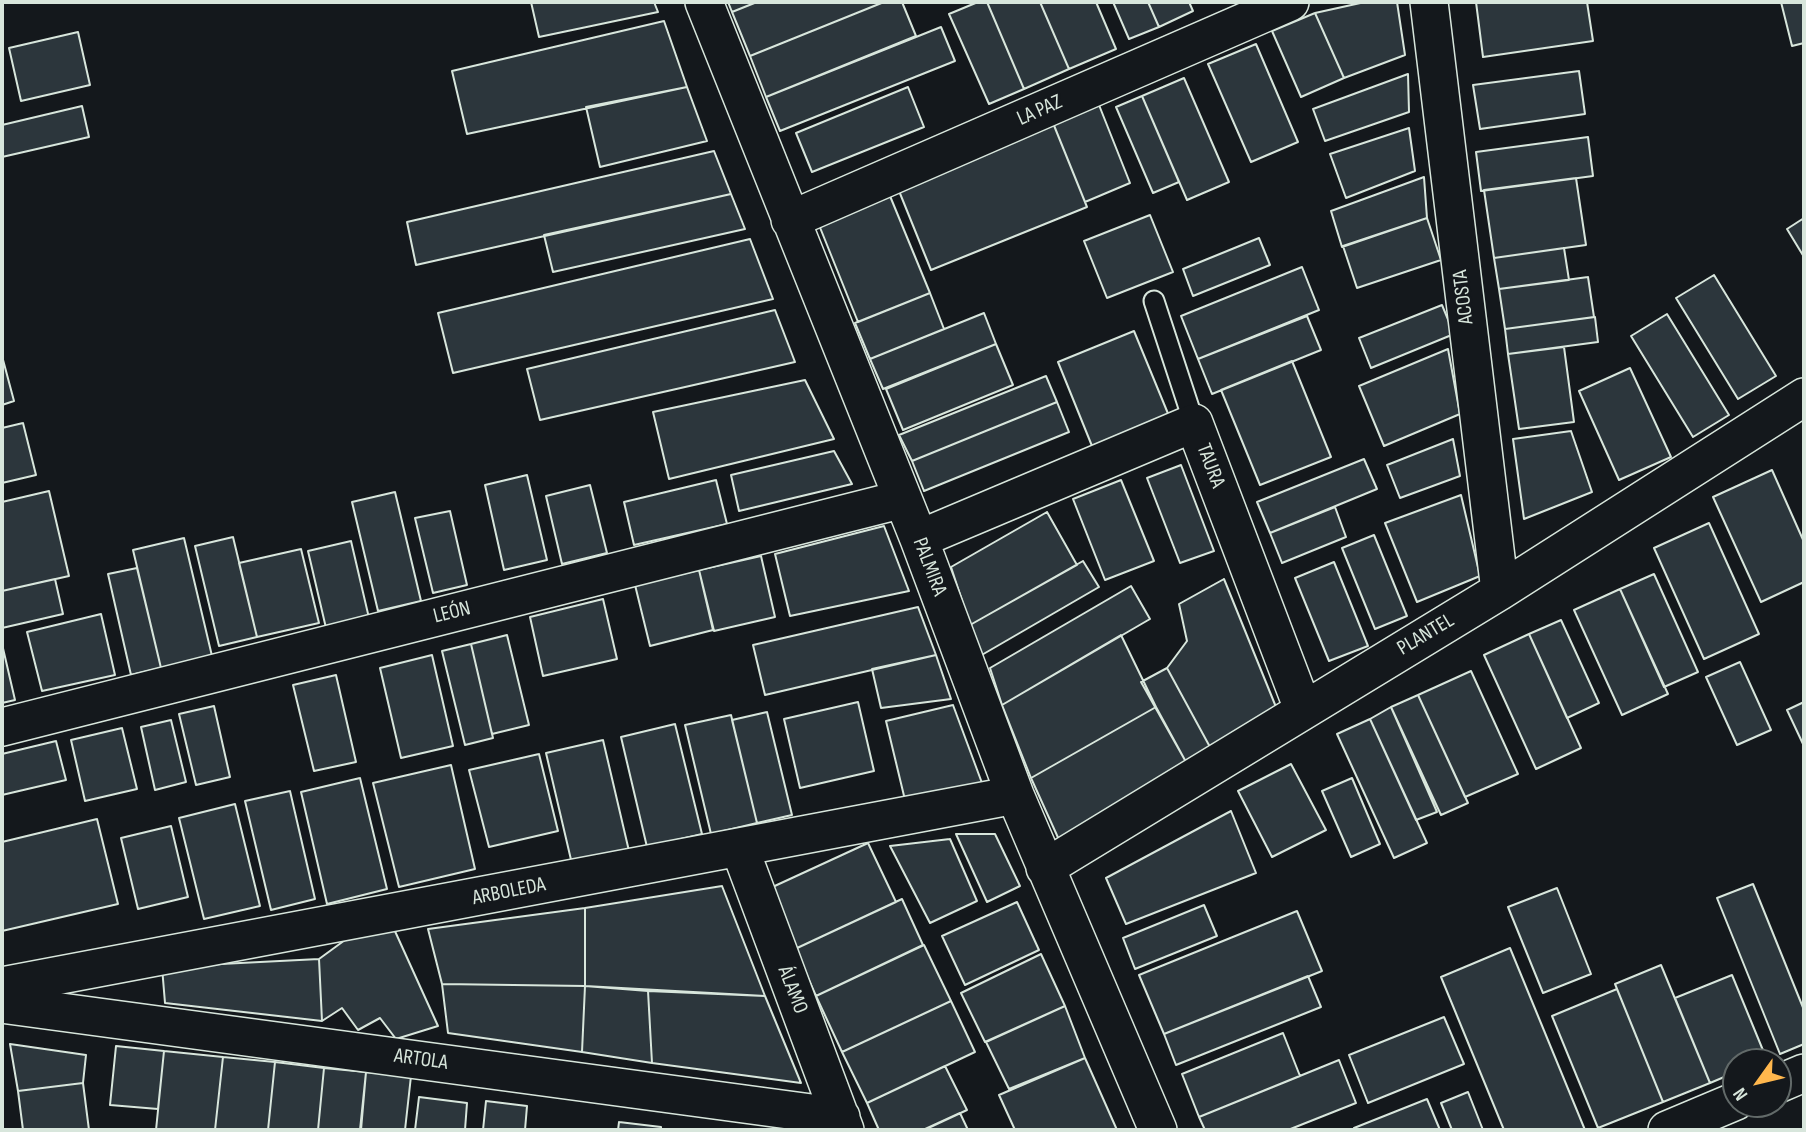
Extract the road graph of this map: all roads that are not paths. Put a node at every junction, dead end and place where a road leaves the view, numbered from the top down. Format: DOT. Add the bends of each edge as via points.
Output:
graph roads {
  1 [pos="704,2"];
  2 [pos="1290,2"];
  3 [pos="1429,2"];
  4 [pos="790,220"];
  5 [pos="1154,301"];
  6 [pos="1804,397"];
  7 [pos="1194,423"];
  8 [pos="903,499"];
  9 [pos="919,539"];
  10 [pos="1500,591"];
  11 [pos="1303,709"];
  12 [pos="2,727"];
  13 [pos="1015,795"];
  14 [pos="740,849"];
  15 [pos="1045,868"];
  16 [pos="2,986"];
  17 [pos="2,1004"];
  18 [pos="1722,1107"];
  19 [pos="843,1124"];
  20 [pos="1158,1130"];
  21 [pos="1667,1130"];
  1 -- 4 [label="street, PALMIRA"];
  2 -- 4 [label="street, LA PAZ"];
  3 -- 10 [label="street, ACOSTA"];
  4 -- 8 [label="street, PALMIRA"];
  5 -- 7 [label="lane"];
  6 -- 10 [label="street, PLANTEL"];
  7 -- 9 [label="street, TAURA"];
  7 -- 11 [label="street, TAURA"];
  8 -- 9 [label="street, PALMIRA"];
  8 -- 12 [label="street, LEÓN"];
  9 -- 13 [label="street, PALMIRA"];
  10 -- 11 [label="street, PLANTEL"];
  11 -- 15 [label="street, PLANTEL"];
  13 -- 14 [label="street, ARBOLEDA"];
  13 -- 15 [label="street, PALMIRA"];
  14 -- 16 [label="street, ARBOLEDA"];
  14 -- 19 [label="street, ÁLAMO"];
  15 -- 20 [label="street, PALMIRA"];
  17 -- 19 [label="street, ARTOLA"];
  18 -- 21 [label="street"];
}
